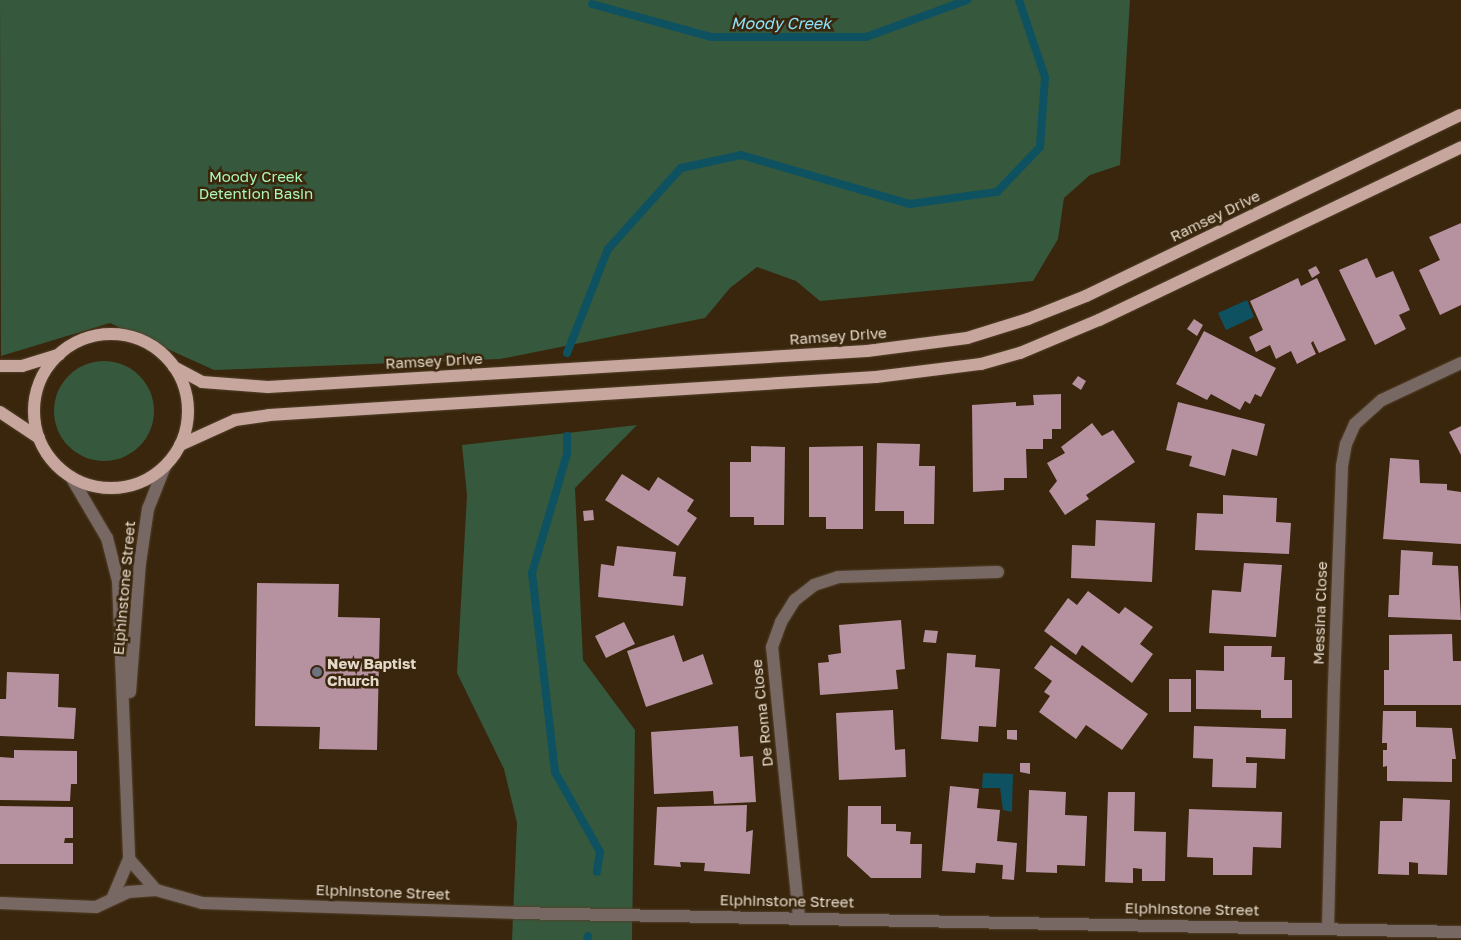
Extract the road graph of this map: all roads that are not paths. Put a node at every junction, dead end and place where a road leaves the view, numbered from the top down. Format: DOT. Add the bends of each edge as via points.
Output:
graph roads {
  1 [pos="1461,115"];
  2 [pos="1461,147"];
  3 [pos="59,355"];
  4 [pos="1461,363"];
  5 [pos="0,366"];
  6 [pos="174,367"];
  7 [pos="0,412"];
  8 [pos="39,438"];
  9 [pos="180,445"];
  10 [pos="165,466"];
  11 [pos="70,478"];
  12 [pos="998,572"];
  13 [pos="124,747"];
  14 [pos="129,859"];
  15 [pos="156,890"];
  16 [pos="112,899"];
  17 [pos="0,903"];
  18 [pos="799,917"];
  19 [pos="1328,928"];
  20 [pos="1461,932"];
  1 -- 6 [label="main road, Ramsey Drive" via="1086,296 967,338 867,351 268,387 202,382"];
  2 -- 9 [label="main road" via="1091,324 981,364 876,377 269,415 235,420"];
  3 -- 5 [label="main road" via="22,366"];
  3 -- 6 [label="main road" via="81,340 106,334 132,337 148,344"];
  3 -- 8 [label="main road" via="45,372 36,394 34,416"];
  4 -- 19 [label="street, Messina Close" via="1382,400 1355,424 1346,444 1342,466 1332,715"];
  6 -- 9 [label="main road" via="184,385 188,405 187,426"];
  7 -- 8 [label="main road"];
  8 -- 11 [label="main road" via="51,461"];
  9 -- 10 [label="main road"];
  10 -- 11 [label="main road" via="145,481 120,488 94,487"];
  10 -- 13 [label="street, Elphinstone Street" via="148,509 140,563"];
  11 -- 13 [label="street, Elphinstone Street" via="107,538 118,581"];
  12 -- 18 [label="street, De Roma Close" via="838,577 814,585 796,600 781,622 772,647"];
  13 -- 14 [label="street, Elphinstone Street"];
  14 -- 15 [label="street"];
  14 -- 16 [label="street, Elphinstone Street"];
  15 -- 16 [label="street, Elphinstone Street" via="128,892"];
  15 -- 18 [label="street, Elphinstone Street" via="202,902 525,913"];
  16 -- 17 [label="street, Elphinstone Street" via="96,907"];
  18 -- 19 [label="street, Elphinstone Street"];
  19 -- 20 [label="street, Elphinstone Street"];
}
